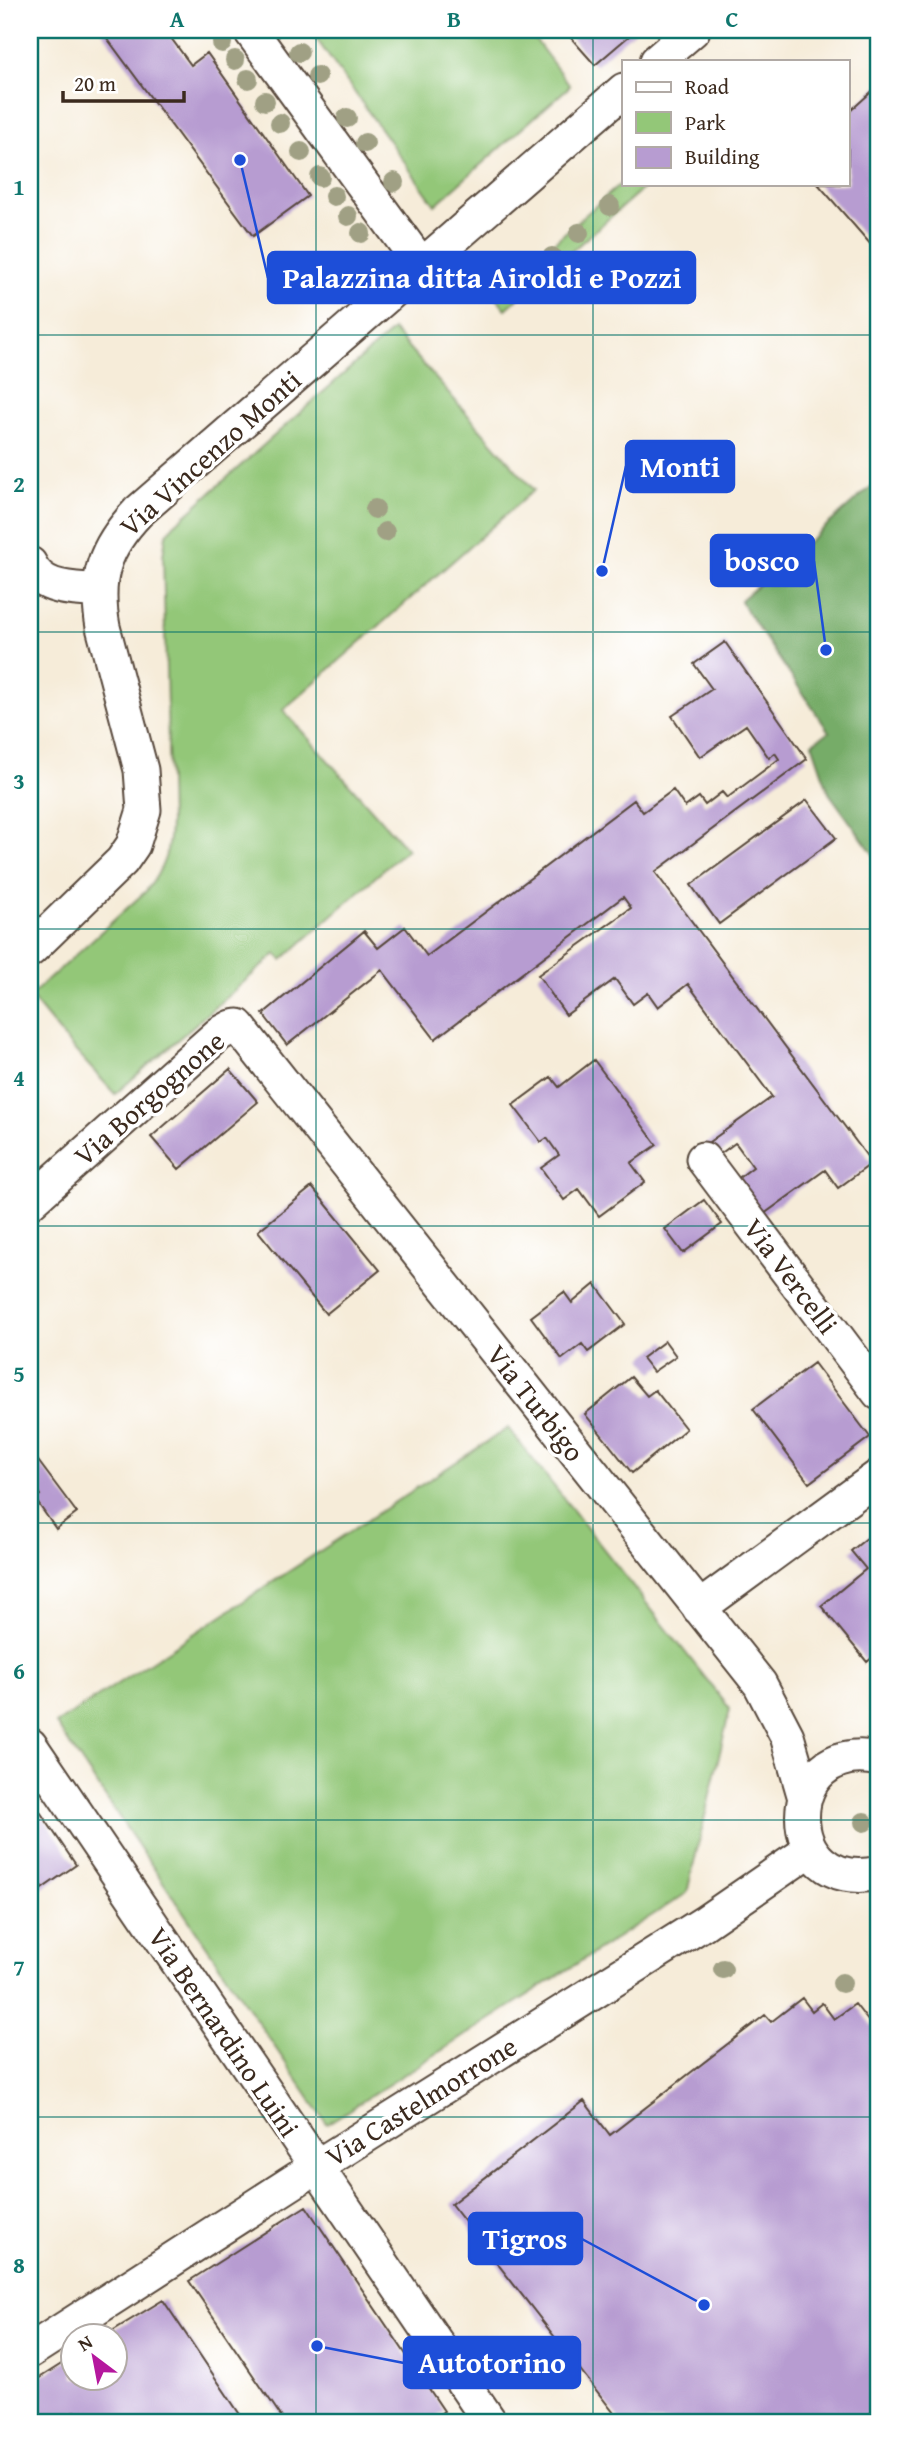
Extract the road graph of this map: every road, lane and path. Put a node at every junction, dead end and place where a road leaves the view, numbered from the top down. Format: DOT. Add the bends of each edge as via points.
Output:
graph roads {
  1 [pos="250,30"];
  2 [pos="693,30"];
  3 [pos="658,60"];
  4 [pos="622,92"];
  5 [pos="422,266"];
  6 [pos="30,564"];
  7 [pos="99,591"];
  8 [pos="30,950"];
  9 [pos="238,1026"];
  10 [pos="703,1159"];
  11 [pos="30,1202"];
  12 [pos="879,1393"];
  13 [pos="879,1476"];
  14 [pos="699,1608"];
  15 [pos="30,1745"];
  16 [pos="879,1759"];
  17 [pos="804,1796"];
  18 [pos="810,1850"];
  19 [pos="879,1873"];
  20 [pos="316,2167"];
  21 [pos="30,2351"];
  22 [pos="490,2422"];
  1 -- 5 [label="street"];
  2 -- 3 [label="street"];
  4 -- 5 [label="street, Via Vincenzo Monti"];
  5 -- 7 [label="street, Via Vincenzo Monti" via="138,512 113,543"];
  6 -- 7 [label="street" via="47,584"];
  7 -- 8 [label="street, Via Vincenzo Monti" via="103,627 141,770 144,810 133,845 122,861"];
  9 -- 11 [label="street, Via Borgognone" via="219,1034"];
  9 -- 14 [label="street, Via Turbigo"];
  10 -- 12 [label="street, Via Vercelli"];
  13 -- 14 [label="street"];
  14 -- 17 [label="street, Via Turbigo" via="771,1702 791,1746"];
  15 -- 20 [label="street, Via Bernardino Luini"];
  16 -- 17 [label="street" via="846,1758 828,1766"];
  17 -- 18 [label="street, Via Turbigo" via="801,1814"];
  18 -- 19 [label="street" via="843,1874 864,1877"];
  18 -- 20 [label="street, Via Castelmorrone" via="704,1923"];
  20 -- 21 [label="street, Via Castelmorrone"];
  20 -- 22 [label="street, Via Bernardino Luini"];
}
